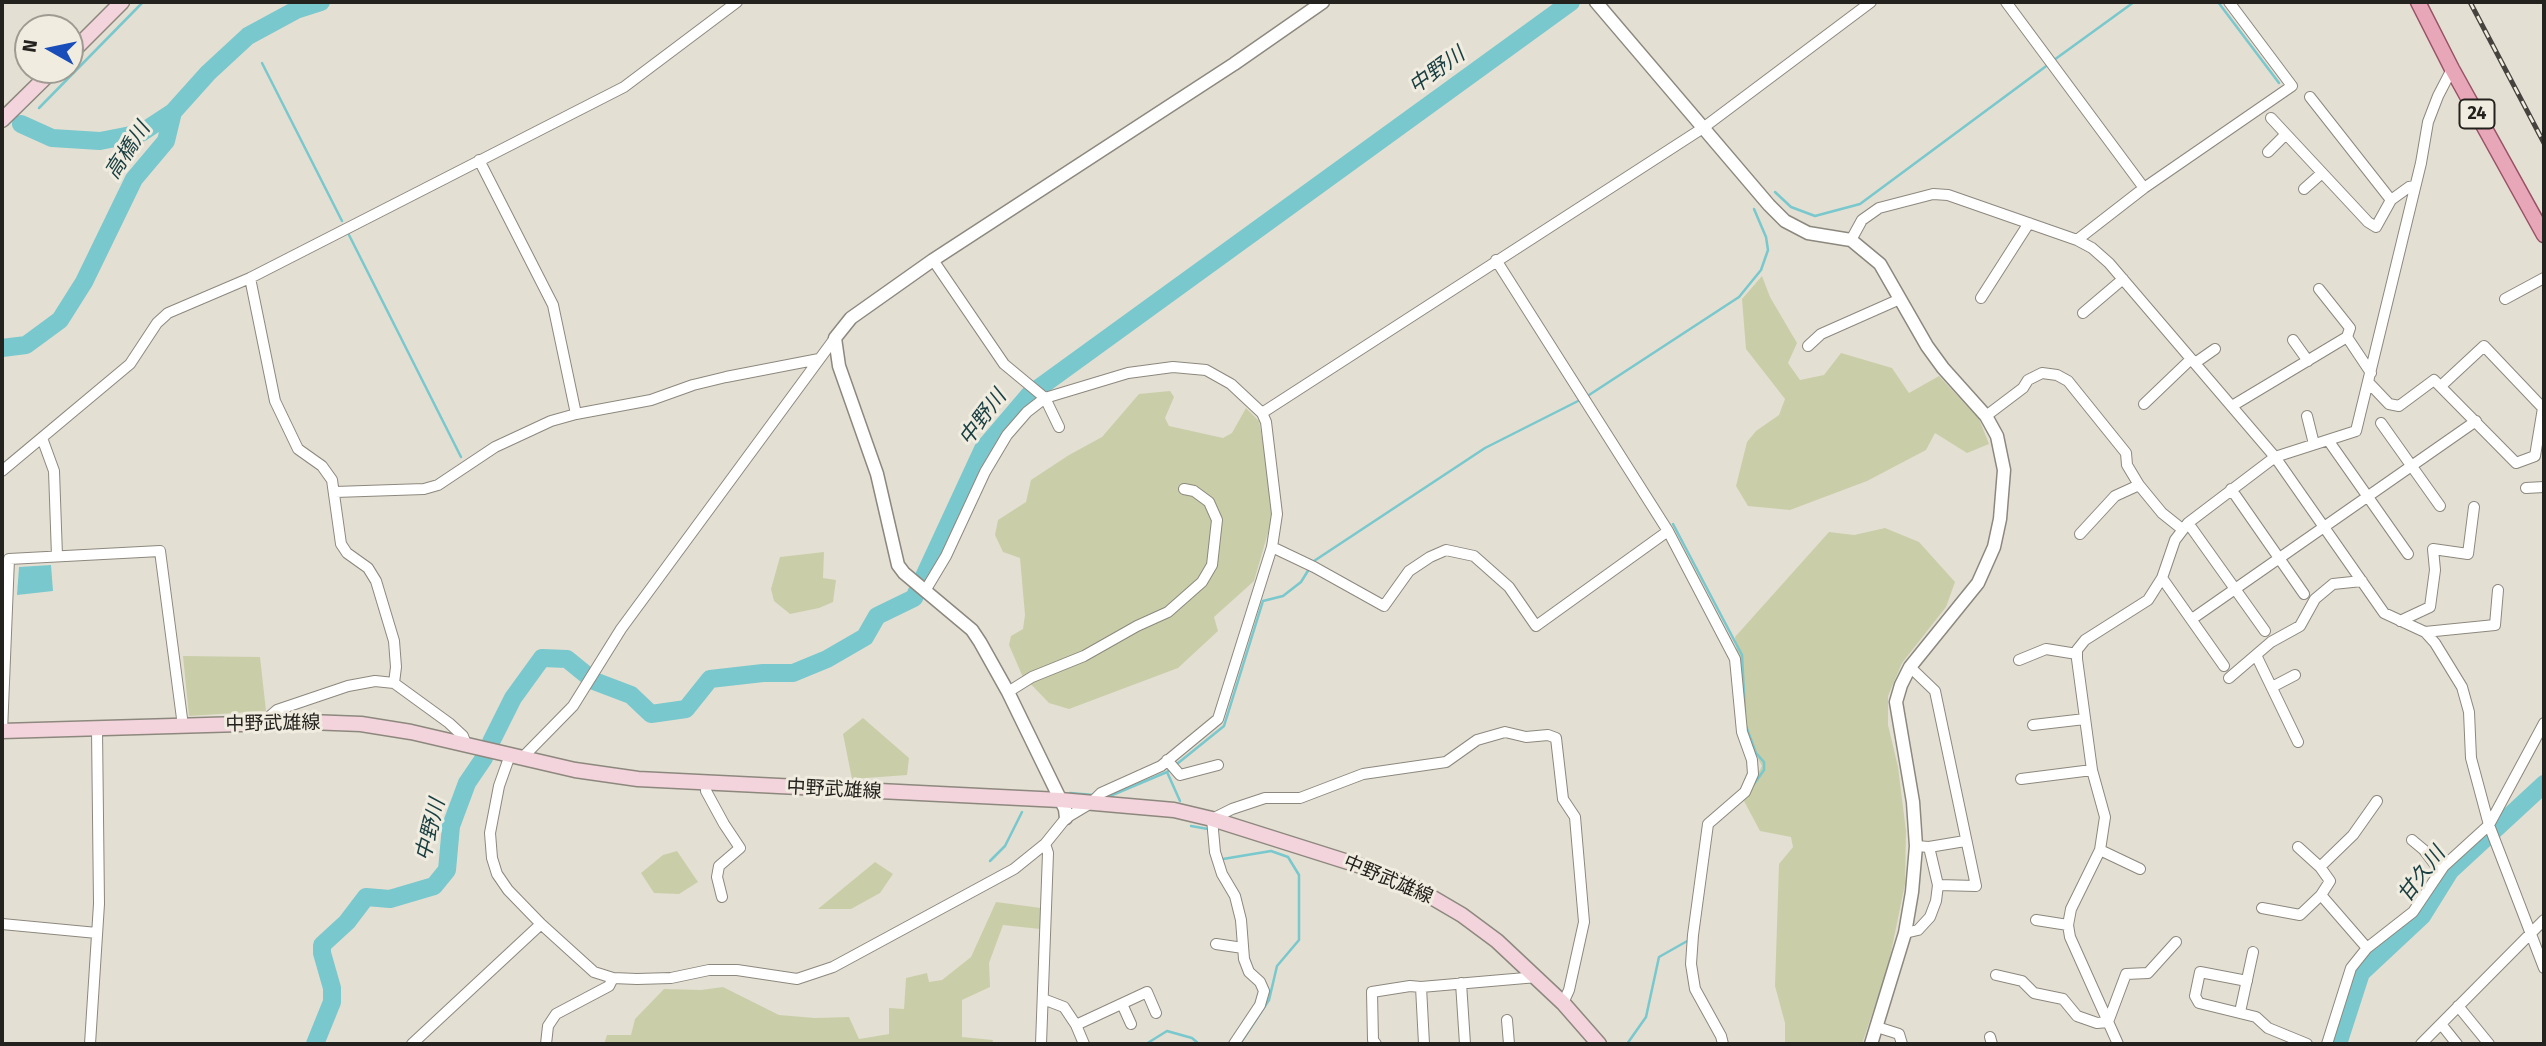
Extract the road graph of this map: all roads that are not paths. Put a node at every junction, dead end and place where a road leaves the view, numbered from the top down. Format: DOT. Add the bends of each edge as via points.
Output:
graph roads {
  1 [pos="122,2"];
  2 [pos="737,2"];
  3 [pos="1323,2"];
  4 [pos="1596,2"];
  5 [pos="1871,2"];
  6 [pos="2006,2"];
  7 [pos="2228,2"];
  8 [pos="2418,2"];
  9 [pos="84,40"];
  10 [pos="2452,69"];
  11 [pos="39,84"];
  12 [pos="2310,97"];
  13 [pos="2271,118"];
  14 [pos="2,120"];
  15 [pos="1703,128"];
  16 [pos="2286,134"];
  17 [pos="2268,152"];
  18 [pos="479,160"];
  19 [pos="2322,173"];
  20 [pos="2415,186"];
  21 [pos="2144,188"];
  22 [pos="2304,188"];
  23 [pos="2391,200"];
  24 [pos="2029,223"];
  25 [pos="2542,233"];
  26 [pos="1851,240"];
  27 [pos="2077,240"];
  28 [pos="933,260"];
  29 [pos="1496,260"];
  30 [pos="250,278"];
  31 [pos="2544,278"];
  32 [pos="2123,279"];
  33 [pos="2319,289"];
  34 [pos="1981,298"];
  35 [pos="1900,299"];
  36 [pos="2504,299"];
  37 [pos="2083,313"];
  38 [pos="2347,337"];
  39 [pos="835,338"];
  40 [pos="2293,340"];
  41 [pos="1808,346"];
  42 [pos="2215,349"];
  43 [pos="819,359"];
  44 [pos="2193,361"];
  45 [pos="2308,361"];
  46 [pos="2370,378"];
  47 [pos="2442,386"];
  48 [pos="1045,398"];
  49 [pos="2144,404"];
  50 [pos="2232,406"];
  51 [pos="1262,413"];
  52 [pos="576,414"];
  53 [pos="1986,416"];
  54 [pos="2307,416"];
  55 [pos="2476,421"];
  56 [pos="2381,423"];
  57 [pos="1059,427"];
  58 [pos="42,438"];
  59 [pos="2328,440"];
  60 [pos="2315,444"];
  61 [pos="2275,457"];
  62 [pos="2412,466"];
  63 [pos="2,471"];
  64 [pos="2139,485"];
  65 [pos="2544,486"];
  66 [pos="2526,488"];
  67 [pos="1184,489"];
  68 [pos="2231,489"];
  69 [pos="335,492"];
  70 [pos="2367,496"];
  71 [pos="2440,506"];
  72 [pos="2474,507"];
  73 [pos="2185,526"];
  74 [pos="2323,526"];
  75 [pos="1668,531"];
  76 [pos="2080,534"];
  77 [pos="1272,547"];
  78 [pos="2409,554"];
  79 [pos="57,556"];
  80 [pos="2278,557"];
  81 [pos="2162,578"];
  82 [pos="2362,581"];
  83 [pos="2234,588"];
  84 [pos="2498,590"];
  85 [pos="925,591"];
  86 [pos="2304,594"];
  87 [pos="2192,619"];
  88 [pos="2400,621"];
  89 [pos="2265,631"];
  90 [pos="2425,632"];
  91 [pos="2077,654"];
  92 [pos="2256,655"];
  93 [pos="2019,660"];
  94 [pos="2224,666"];
  95 [pos="1910,667"];
  96 [pos="2295,675"];
  97 [pos="2230,678"];
  98 [pos="394,683"];
  99 [pos="2272,687"];
  100 [pos="1008,692"];
  101 [pos="2085,719"];
  102 [pos="261,723"];
  103 [pos="2544,723"];
  104 [pos="183,726"];
  105 [pos="2034,726"];
  106 [pos="97,729"];
  107 [pos="2,731"];
  108 [pos="2298,742"];
  109 [pos="466,744"];
  110 [pos="516,757"];
  111 [pos="1167,760"];
  112 [pos="1218,765"];
  113 [pos="2092,770"];
  114 [pos="2021,779"];
  115 [pos="706,784"];
  116 [pos="1096,798"];
  117 [pos="1060,800"];
  118 [pos="2376,801"];
  119 [pos="1066,818"];
  120 [pos="1212,819"];
  121 [pos="2491,829"];
  122 [pos="2412,839"];
  123 [pos="1965,841"];
  124 [pos="1045,844"];
  125 [pos="1922,846"];
  126 [pos="2298,847"];
  127 [pos="2100,850"];
  128 [pos="2320,867"];
  129 [pos="2140,869"];
  130 [pos="2440,871"];
  131 [pos="1938,885"];
  132 [pos="2321,895"];
  133 [pos="722,897"];
  134 [pos="2262,908"];
  135 [pos="2036,920"];
  136 [pos="2544,920"];
  137 [pos="2,924"];
  138 [pos="541,924"];
  139 [pos="2068,925"];
  140 [pos="97,933"];
  141 [pos="1905,933"];
  142 [pos="2532,934"];
  143 [pos="2176,942"];
  144 [pos="1216,944"];
  145 [pos="1244,948"];
  146 [pos="2367,948"];
  147 [pos="2253,953"];
  148 [pos="2544,968"];
  149 [pos="1996,975"];
  150 [pos="1537,977"];
  151 [pos="613,978"];
  152 [pos="2247,981"];
  153 [pos="1461,983"];
  154 [pos="1421,987"];
  155 [pos="1043,999"];
  156 [pos="1563,1003"];
  157 [pos="1122,1004"];
  158 [pos="2459,1006"];
  159 [pos="1157,1013"];
  160 [pos="2240,1013"];
  161 [pos="1507,1020"];
  162 [pos="2108,1022"];
  163 [pos="1131,1024"];
  164 [pos="2441,1024"];
  165 [pos="1076,1025"];
  166 [pos="1877,1027"];
  167 [pos="90,1044"];
  168 [pos="412,1044"];
  169 [pos="546,1044"];
  170 [pos="1041,1044"];
  171 [pos="1084,1044"];
  172 [pos="1234,1044"];
  173 [pos="1376,1044"];
  174 [pos="1424,1044"];
  175 [pos="1465,1044"];
  176 [pos="1508,1044"];
  177 [pos="1599,1044"];
  178 [pos="1723,1044"];
  179 [pos="1871,1044"];
  180 [pos="1902,1044"];
  181 [pos="2118,1044"];
  182 [pos="2307,1044"];
  183 [pos="2327,1044"];
  184 [pos="2421,1044"];
  185 [pos="2457,1044"];
  186 [pos="2489,1044"];
  1 -- 9 [label="main road"];
  2 -- 18 [label="street" via="624,87"];
  3 -- 28 [label="street"];
  4 -- 15 [label="street"];
  5 -- 15 [label="street"];
  6 -- 21 [label="street"];
  7 -- 21 [label="street" via="2292,86"];
  8 -- 10 [label="main road, 24"];
  10 -- 20 [label="street" via="2428,122"];
  10 -- 25 [label="main road, 24"];
  11 -- 14 [label="main road"];
  12 -- 23 [label="street"];
  13 -- 16 [label="street"];
  15 -- 26 [label="street" via="1785,221 1808,233"];
  15 -- 29 [label="street"];
  16 -- 17 [label="street"];
  16 -- 19 [label="street"];
  18 -- 30 [label="street"];
  18 -- 52 [label="street" via="553,305"];
  19 -- 22 [label="street"];
  19 -- 23 [label="street" via="2376,228"];
  20 -- 23 [label="street"];
  20 -- 46 [label="street"];
  21 -- 27 [label="street"];
  24 -- 26 [label="street" via="1933,194 1879,208 1862,220"];
  24 -- 27 [label="street"];
  24 -- 34 [label="street"];
  26 -- 35 [label="street" via="1880,264"];
  27 -- 32 [label="street" via="2092,248"];
  28 -- 39 [label="street" via="851,318"];
  28 -- 48 [label="street" via="1004,364"];
  29 -- 51 [label="street"];
  29 -- 75 [label="street"];
  30 -- 58 [label="street" via="168,313 130,364"];
  30 -- 69 [label="street" via="275,401 298,449 323,466"];
  31 -- 36 [label="street"];
  32 -- 37 [label="street"];
  32 -- 44 [label="street"];
  33 -- 38 [label="street" via="2350,328"];
  35 -- 41 [label="street" via="1821,334"];
  35 -- 53 [label="street" via="1943,368"];
  38 -- 45 [label="street"];
  38 -- 46 [label="street"];
  39 -- 43 [label="street"];
  39 -- 85 [label="street" via="839,366 877,474 898,565"];
  40 -- 45 [label="street"];
  42 -- 44 [label="street"];
  43 -- 52 [label="street" via="693,385 651,401"];
  43 -- 110 [label="street" via="621,629 573,706"];
  44 -- 49 [label="street"];
  44 -- 50 [label="street"];
  45 -- 50 [label="street"];
  46 -- 47 [label="street" via="2389,404 2399,406 2434,380"];
  46 -- 59 [label="street" via="2356,431"];
  47 -- 55 [label="street"];
  47 -- 55 [label="street" via="2484,346 2543,408 2535,456 2516,463"];
  48 -- 51 [label="street" via="1128,373 1173,366 1206,370 1231,384"];
  48 -- 57 [label="street"];
  48 -- 85 [label="street" via="1007,435"];
  50 -- 61 [label="street"];
  51 -- 77 [label="street" via="1277,514"];
  52 -- 69 [label="street" via="495,447 431,487"];
  53 -- 64 [label="street" via="2028,380 2042,373 2057,375 2068,381 2126,453 2127,465"];
  53 -- 95 [label="street" via="1997,436 2004,470 1994,547 1978,583"];
  54 -- 60 [label="street"];
  55 -- 62 [label="street"];
  56 -- 62 [label="street"];
  58 -- 63 [label="street"];
  58 -- 79 [label="street" via="54,471"];
  59 -- 60 [label="street"];
  59 -- 70 [label="street"];
  60 -- 61 [label="street"];
  61 -- 68 [label="street"];
  61 -- 74 [label="street"];
  62 -- 70 [label="street"];
  62 -- 71 [label="street"];
  64 -- 73 [label="street" via="2162,513"];
  64 -- 76 [label="street" via="2115,496"];
  65 -- 66 [label="street"];
  67 -- 100 [label="street" via="1209,502 1217,520 1212,565 1202,582 1168,612"];
  68 -- 73 [label="street"];
  68 -- 80 [label="street"];
  69 -- 98 [label="street" via="341,544 376,581 394,641"];
  70 -- 74 [label="street"];
  70 -- 78 [label="street"];
  72 -- 88 [label="street" via="2468,554 2433,549 2430,607"];
  73 -- 81 [label="street"];
  73 -- 83 [label="street"];
  74 -- 80 [label="street"];
  74 -- 82 [label="street"];
  75 -- 77 [label="street" via="1535,626 1509,587 1474,556 1446,550 1430,557 1409,571 1384,606"];
  75 -- 178 [label="street" via="1735,659 1742,732 1752,760 1753,774 1745,792 1708,828 1693,935 1695,989"];
  77 -- 111 [label="street" via="1218,719"];
  79 -- 104 [label="street" via="160,551"];
  79 -- 107 [label="street" via="9,559"];
  80 -- 83 [label="street"];
  80 -- 86 [label="street"];
  81 -- 87 [label="street"];
  81 -- 91 [label="street" via="2148,600 2085,640"];
  82 -- 88 [label="street" via="2384,612"];
  82 -- 92 [label="street" via="2333,584 2315,599 2300,626"];
  83 -- 87 [label="street"];
  83 -- 89 [label="street"];
  84 -- 90 [label="street" via="2495,625"];
  85 -- 100 [label="street" via="972,630"];
  87 -- 94 [label="street"];
  88 -- 90 [label="street"];
  90 -- 121 [label="street" via="2467,700 2471,758"];
  91 -- 93 [label="street" via="2046,649"];
  91 -- 101 [label="street"];
  92 -- 97 [label="street"];
  92 -- 99 [label="street"];
  95 -- 123 [label="street" via="1935,691"];
  95 -- 125 [label="street" via="1896,702"];
  96 -- 99 [label="street"];
  98 -- 102 [label="street" via="348,686 277,710"];
  98 -- 109 [label="street" via="449,723"];
  99 -- 108 [label="street"];
  100 -- 117 [label="street"];
  101 -- 105 [label="street"];
  101 -- 113 [label="street"];
  102 -- 104 [label="main road, 中野武雄線"];
  102 -- 109 [label="main road, 中野武雄線" via="361,724"];
  103 -- 121 [label="street"];
  104 -- 106 [label="main road, 中野武雄線"];
  106 -- 107 [label="main road, 中野武雄線"];
  106 -- 140 [label="street"];
  109 -- 110 [label="main road, 中野武雄線"];
  110 -- 115 [label="main road, 中野武雄線" via="638,779"];
  110 -- 138 [label="street" via="499,786 492,858 508,890"];
  111 -- 112 [label="street" via="1180,775"];
  111 -- 116 [label="street"];
  113 -- 114 [label="street"];
  113 -- 127 [label="street" via="2105,817"];
  115 -- 117 [label="main road, 中野武雄線"];
  115 -- 133 [label="street" via="740,848 719,866"];
  116 -- 117 [label="main road, 中野武雄線"];
  116 -- 119 [label="street"];
  116 -- 120 [label="main road, 中野武雄線"];
  117 -- 119 [label="street"];
  118 -- 128 [label="street" via="2353,835"];
  119 -- 124 [label="street"];
  120 -- 145 [label="street" via="1215,852 1236,896"];
  120 -- 150 [label="main road, 中野武雄線" via="1416,888 1497,940"];
  120 -- 156 [label="street" via="1265,798 1300,798 1363,774 1446,762 1477,740 1505,732 1556,738 1563,799 1575,817 1584,922"];
  121 -- 130 [label="street"];
  121 -- 142 [label="street"];
  122 -- 130 [label="street"];
  123 -- 125 [label="street"];
  123 -- 131 [label="street" via="1976,886"];
  124 -- 151 [label="street" via="978,891 813,976 786,979 709,970 671,978"];
  124 -- 155 [label="street"];
  125 -- 131 [label="street"];
  125 -- 141 [label="street"];
  126 -- 128 [label="street"];
  127 -- 129 [label="street"];
  127 -- 139 [label="street" via="2071,909"];
  128 -- 132 [label="street" via="2330,881"];
  130 -- 146 [label="street" via="2413,912"];
  131 -- 141 [label="street" via="1930,917 1919,930"];
  132 -- 134 [label="street" via="2300,915"];
  132 -- 146 [label="street"];
  135 -- 139 [label="street"];
  136 -- 142 [label="street"];
  137 -- 140 [label="street"];
  138 -- 151 [label="street" via="586,966"];
  138 -- 168 [label="street"];
  139 -- 162 [label="street"];
  140 -- 167 [label="street"];
  141 -- 166 [label="street"];
  142 -- 148 [label="street"];
  142 -- 158 [label="street"];
  143 -- 162 [label="street" via="2148,973 2126,974"];
  144 -- 145 [label="street"];
  145 -- 172 [label="street" via="1249,972 1264,991"];
  146 -- 183 [label="street" via="2351,968"];
  147 -- 152 [label="street"];
  149 -- 162 [label="street" via="2022,981 2035,993 2063,999 2077,1016"];
  150 -- 153 [label="street"];
  150 -- 156 [label="main road, 中野武雄線"];
  151 -- 169 [label="street" via="609,986 556,1014 548,1026"];
  152 -- 160 [label="street"];
  152 -- 160 [label="street" via="2200,972 2195,996 2199,1003"];
  153 -- 154 [label="street"];
  153 -- 175 [label="street"];
  154 -- 173 [label="street" via="1372,992"];
  154 -- 174 [label="street"];
  155 -- 165 [label="street" via="1063,1007"];
  155 -- 170 [label="street"];
  156 -- 177 [label="main road, 中野武雄線"];
  157 -- 159 [label="street" via="1147,992"];
  157 -- 163 [label="street"];
  157 -- 165 [label="street"];
  158 -- 164 [label="street"];
  158 -- 186 [label="street"];
  160 -- 182 [label="street"];
  161 -- 176 [label="street"];
  162 -- 181 [label="street"];
  164 -- 184 [label="street"];
  164 -- 185 [label="street"];
  165 -- 171 [label="street"];
  166 -- 179 [label="street"];
  166 -- 180 [label="street" via="1899,1034"];
}
